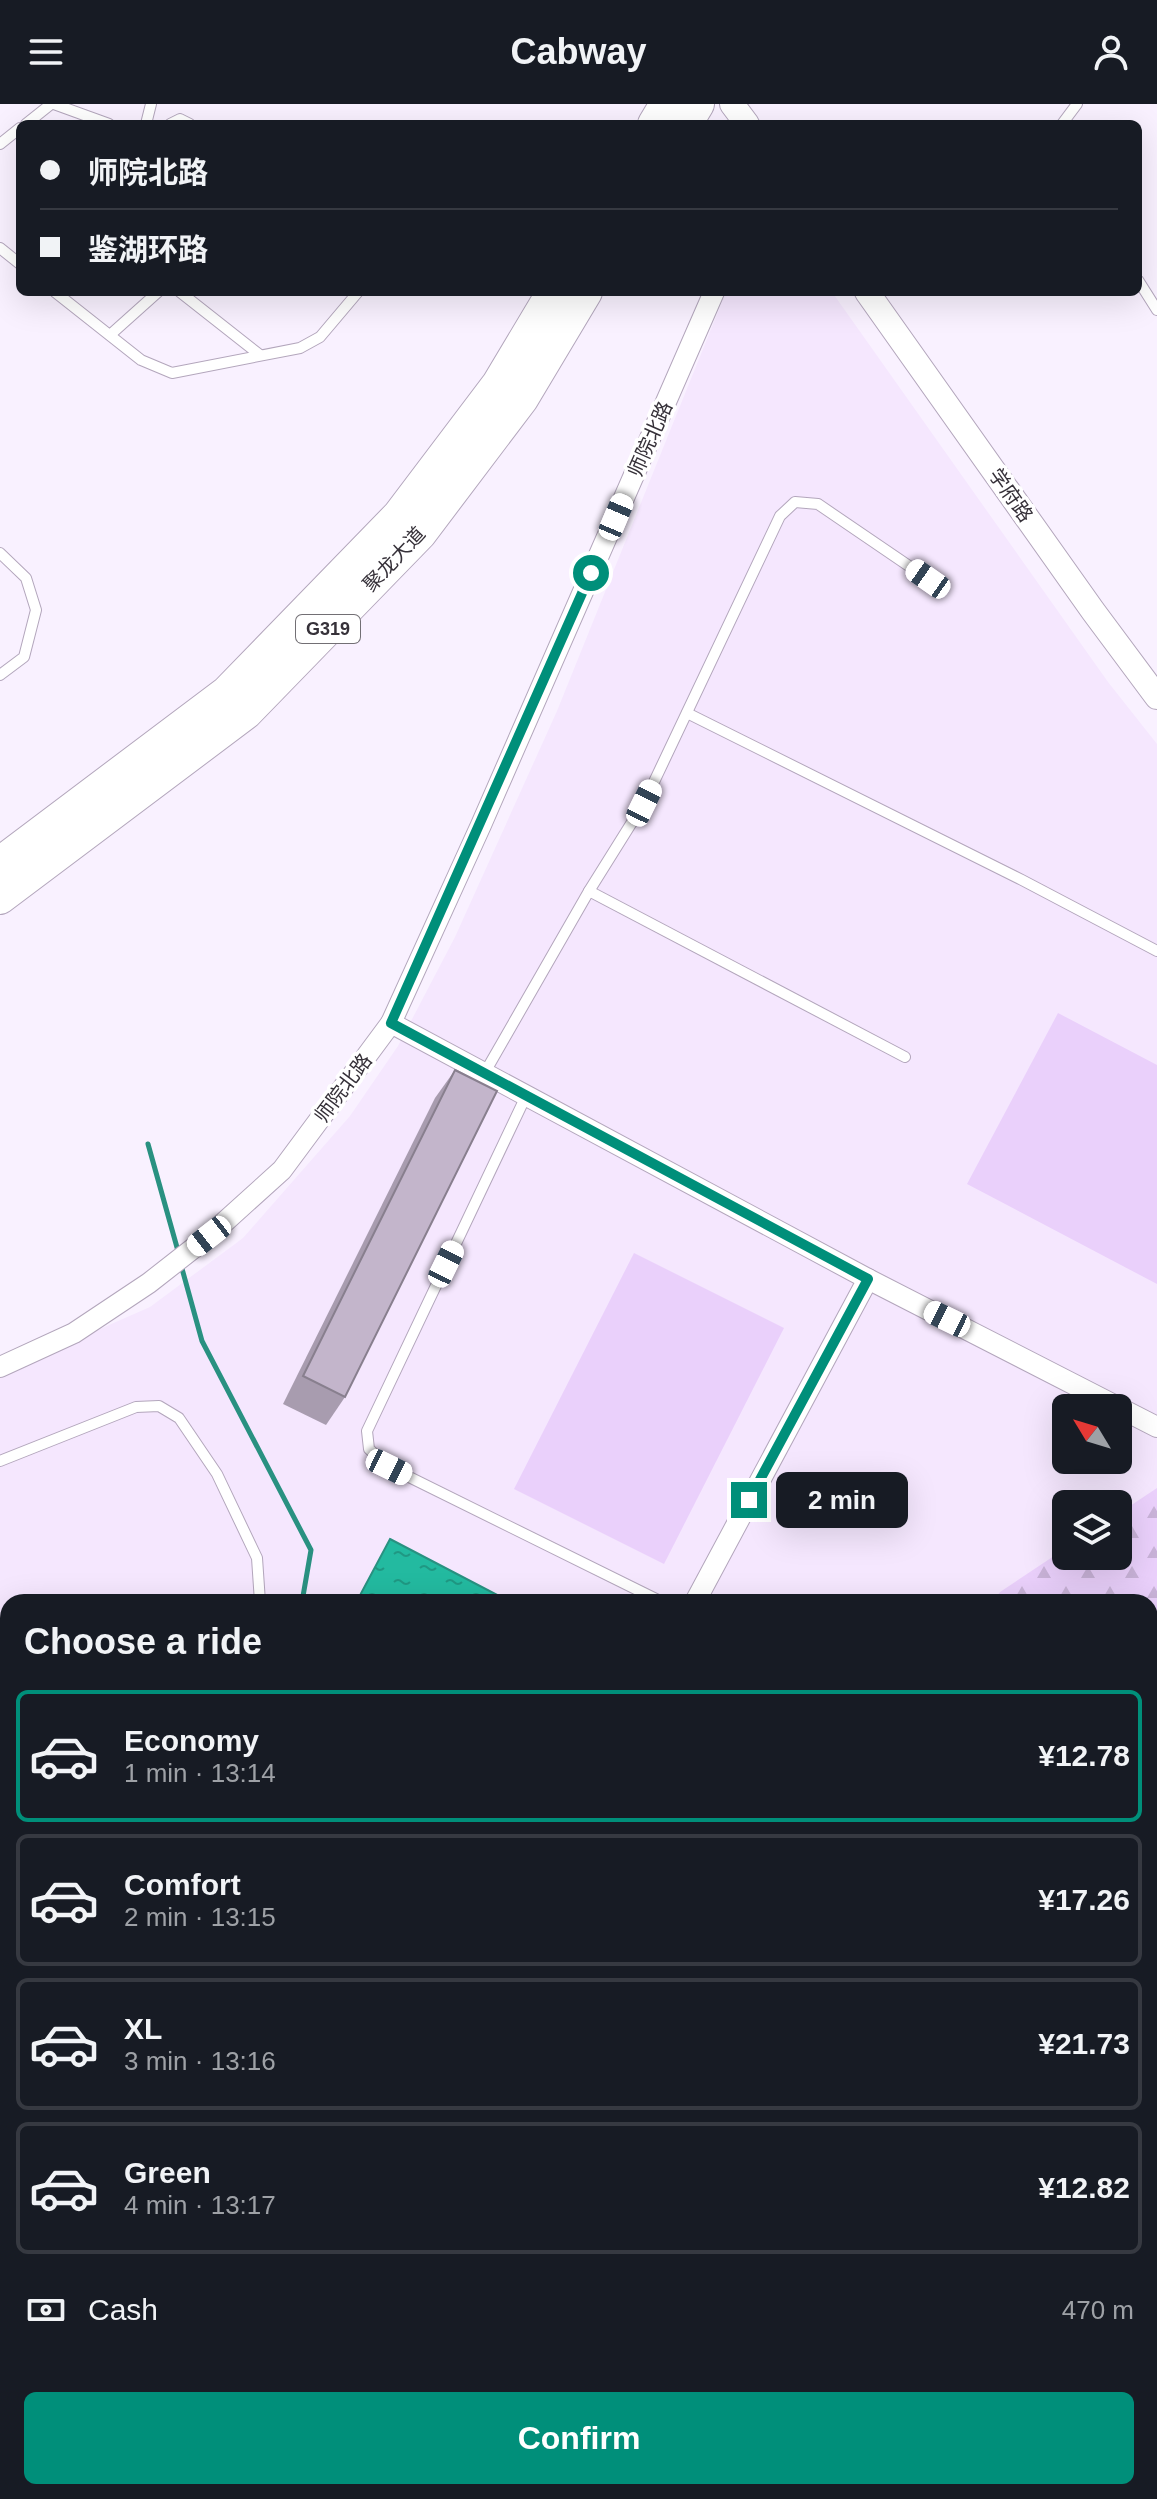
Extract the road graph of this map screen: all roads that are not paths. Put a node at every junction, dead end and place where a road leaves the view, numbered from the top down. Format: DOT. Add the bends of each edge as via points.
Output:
graph roads {
  1 [pos="53,104"];
  2 [pos="31,120"];
  3 [pos="98,120"];
  4 [pos="16,131"];
  5 [pos="0,144"];
  6 [pos="0,248"];
  7 [pos="16,261"];
  8 [pos="1142,286"];
  9 [pos="60,296"];
  10 [pos="154,296"];
  11 [pos="185,296"];
  12 [pos="355,296"];
  13 [pos="551,296"];
  14 [pos="584,296"];
  15 [pos="712,296"];
  16 [pos="870,296"];
  17 [pos="1157,310"];
  18 [pos="110,335"];
  19 [pos="260,355"];
  20 [pos="0,553"];
  21 [pos="928,579"];
  22 [pos="0,675"];
  23 [pos="1157,697"];
  24 [pos="687,713"];
  25 [pos="0,863"];
  26 [pos="589,891"];
  27 [pos="0,898"];
  28 [pos="1157,951"];
  29 [pos="391,1023"];
  30 [pos="905,1057"];
  31 [pos="484,1074"];
  32 [pos="526,1096"];
  33 [pos="868,1279"];
  34 [pos="0,1367"];
  35 [pos="1157,1427"];
  36 [pos="0,1461"];
  37 [pos="259,1594"];
  38 [pos="646,1594"];
  39 [pos="699,1594"];
  1 -- 2 [label="lane"];
  1 -- 3 [label="lane"];
  4 -- 5 [label="lane"];
  6 -- 7 [label="lane"];
  8 -- 17 [label="lane"];
  9 -- 18 [label="lane"];
  10 -- 18 [label="lane"];
  11 -- 19 [label="lane"];
  12 -- 19 [label="lane" via="320,337 300,348"];
  13 -- 25 [label="highway, 聚龙大道 / G319" via="498,384 389,526 227,692"];
  14 -- 27 [label="highway, 聚龙大道 / G319" via="522,399 410,545 246,713"];
  15 -- 29 [label="street, 师院北路"];
  16 -- 23 [label="street, 学府路"];
  18 -- 19 [label="lane" via="141,360 172,373"];
  20 -- 22 [label="lane" via="26,578 36,610 24,657"];
  21 -- 24 [label="lane" via="818,504 795,502 780,516"];
  24 -- 26 [label="lane" via="644,803"];
  24 -- 28 [label="lane"];
  26 -- 30 [label="lane"];
  26 -- 31 [label="lane"];
  29 -- 31 [label="street"];
  29 -- 34 [label="street, 师院北路" via="282,1170 209,1236 74,1333"];
  31 -- 32 [label="street"];
  32 -- 33 [label="street"];
  32 -- 38 [label="lane" via="367,1431 369,1449 389,1467"];
  33 -- 35 [label="street"];
  33 -- 39 [label="street"];
  36 -- 37 [label="lane" via="136,1407 159,1406 179,1418 217,1474 257,1558"];
}
